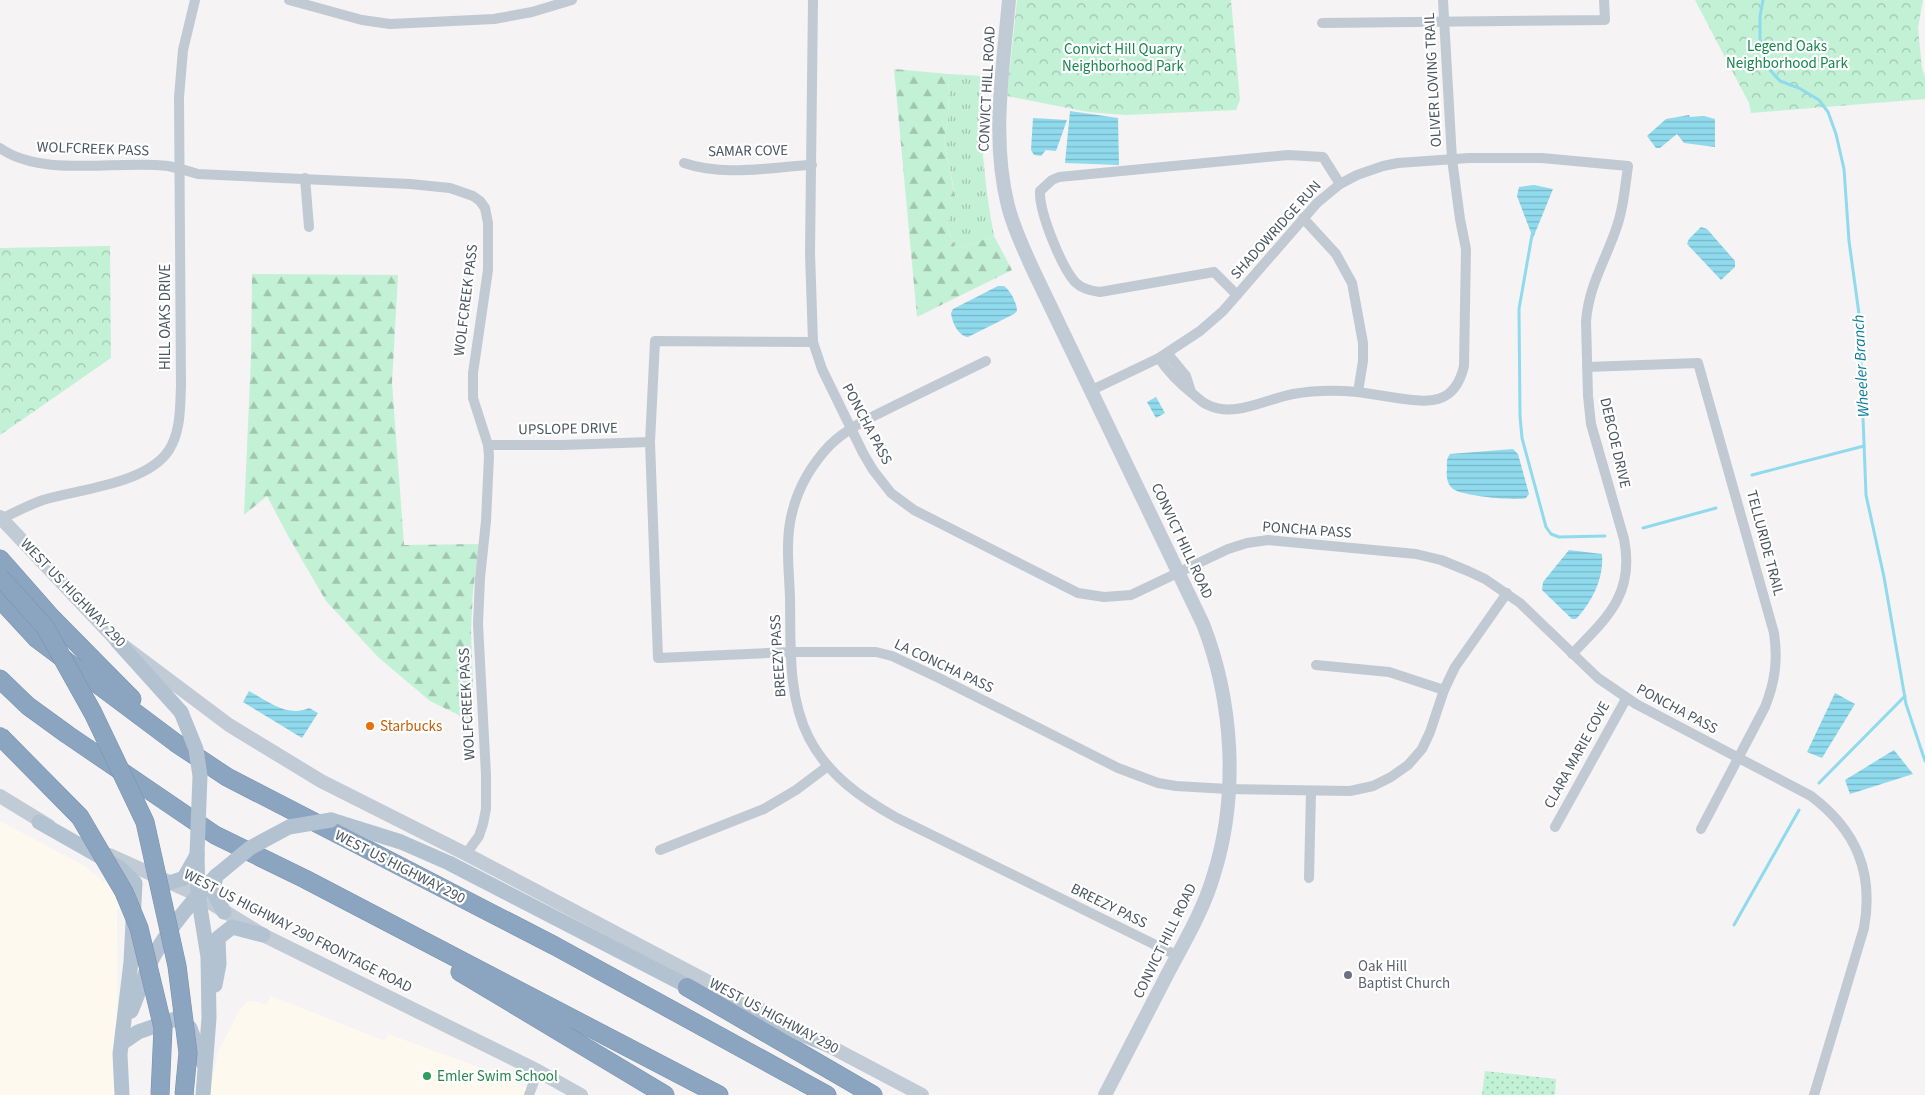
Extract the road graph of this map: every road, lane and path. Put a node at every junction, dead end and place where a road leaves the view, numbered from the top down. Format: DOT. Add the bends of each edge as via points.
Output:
graph roads {
  1 [pos="195,0"];
  2 [pos="289,0"];
  3 [pos="572,0"];
  4 [pos="813,0"];
  5 [pos="1009,0"];
  6 [pos="1443,0"];
  7 [pos="1604,0"];
  8 [pos="1444,22"];
  9 [pos="1322,23"];
  10 [pos="0,148"];
  11 [pos="1452,159"];
  12 [pos="684,163"];
  13 [pos="812,165"];
  14 [pos="1628,166"];
  15 [pos="180,169"];
  16 [pos="305,178"];
  17 [pos="1340,184"];
  18 [pos="1303,218"];
  19 [pos="309,227"];
  20 [pos="1237,295"];
  21 [pos="813,342"];
  22 [pos="1163,356"];
  23 [pos="986,361"];
  24 [pos="1587,367"];
  25 [pos="1092,390"];
  26 [pos="1358,392"];
  27 [pos="850,428"];
  28 [pos="650,442"];
  29 [pos="488,445"];
  30 [pos="1,518"];
  31 [pos="0,559"];
  32 [pos="1180,573"];
  33 [pos="0,577"];
  34 [pos="1507,593"];
  35 [pos="0,599"];
  36 [pos="117,641"];
  37 [pos="791,652"];
  38 [pos="1572,654"];
  39 [pos="1316,665"];
  40 [pos="0,679"];
  41 [pos="1444,690"];
  42 [pos="1626,699"];
  43 [pos="0,736"];
  44 [pos="176,743"];
  45 [pos="1738,758"];
  46 [pos="828,766"];
  47 [pos="1228,789"];
  48 [pos="1311,791"];
  49 [pos="0,796"];
  50 [pos="39,822"];
  51 [pos="1555,827"];
  52 [pos="1701,829"];
  53 [pos="660,850"];
  54 [pos="197,854"];
  55 [pos="466,854"];
  56 [pos="216,876"];
  57 [pos="1309,878"];
  58 [pos="305,879"];
  59 [pos="169,883"];
  60 [pos="198,895"];
  61 [pos="224,912"];
  62 [pos="263,935"];
  63 [pos="1178,956"];
  64 [pos="687,987"];
  65 [pos="209,1018"];
  66 [pos="122,1037"];
  67 [pos="826,1044"];
  68 [pos="205,1068"];
  69 [pos="538,1071"];
  70 [pos="122,1095"];
  71 [pos="160,1095"];
  72 [pos="184,1095"];
  73 [pos="203,1095"];
  74 [pos="529,1095"];
  75 [pos="581,1095"];
  76 [pos="665,1095"];
  77 [pos="719,1095"];
  78 [pos="827,1095"];
  79 [pos="873,1095"];
  80 [pos="922,1095"];
  81 [pos="1105,1095"];
  82 [pos="1814,1095"];
  1 -- 15 [label="street, HILL OAKS DRIVE" via="183,50 179,98"];
  2 -- 3 [label="street" via="362,20 390,24 494,19"];
  4 -- 13 [label="street, PONCHA PASS"];
  5 -- 25 [label="main road, CONVICT HILL ROAD" via="999,120 1008,208 1020,240"];
  6 -- 8 [label="street, OLIVER LOVING TRAIL"];
  7 -- 8 [label="street" via="1605,20"];
  8 -- 9 [label="street"];
  8 -- 11 [label="street, OLIVER LOVING TRAIL"];
  10 -- 15 [label="street, WOLFCREEK PASS" via="24,160 45,164 167,166"];
  11 -- 14 [label="street, SHADOWRIDGE RUN" via="1542,158"];
  11 -- 17 [label="street, SHADOWRIDGE RUN" via="1383,166"];
  11 -- 26 [label="street, OLIVER LOVING TRAIL" via="1466,249 1464,366 1461,378 1446,396 1435,401 1421,402"];
  12 -- 13 [label="street, SAMAR COVE" via="720,170"];
  13 -- 21 [label="street, PONCHA PASS"];
  14 -- 24 [label="street, DEBCOE DRIVE" via="1618,221 1589,299"];
  15 -- 16 [label="street, WOLFCREEK PASS" via="198,174"];
  15 -- 30 [label="street, HILL OAKS DRIVE" via="181,386 178,425 169,449 152,466 113,484 44,500"];
  16 -- 19 [label="street"];
  16 -- 29 [label="street, WOLFCREEK PASS" via="450,188 473,196 485,208 488,270 473,373 473,398"];
  17 -- 18 [label="street, SHADOWRIDGE RUN"];
  17 -- 20 [label="street" via="1323,157 1288,155 1059,177 1040,191 1054,243 1070,274 1083,287 1100,292 1214,272"];
  18 -- 20 [label="street, SHADOWRIDGE RUN"];
  18 -- 26 [label="street" via="1336,254 1352,283 1363,343"];
  20 -- 22 [label="street, SHADOWRIDGE RUN" via="1200,332"];
  21 -- 27 [label="street, PONCHA PASS"];
  21 -- 28 [label="street, LA CONCHA PASS" via="656,341"];
  22 -- 25 [label="street, SHADOWRIDGE RUN"];
  22 -- 26 [label="street, OLIVER LOVING TRAIL" via="1171,375 1208,405 1224,410 1293,394 1323,390"];
  23 -- 27 [label="street, BREEZY PASS"];
  24 -- 38 [label="street, DEBCOE DRIVE" via="1591,424 1624,539 1626,561 1624,581 1613,609"];
  24 -- 45 [label="street, TELLURIDE TRAIL" via="1698,363 1776,646 1776,671 1769,696"];
  25 -- 32 [label="main road, CONVICT HILL ROAD"];
  27 -- 32 [label="street, PONCHA PASS" via="873,470 891,493 914,510 1078,593 1104,598 1131,595"];
  27 -- 37 [label="street, BREEZY PASS" via="830,446 807,476 791,516 788,557"];
  28 -- 29 [label="street, UPSLOPE DRIVE"];
  28 -- 37 [label="street, LA CONCHA PASS" via="658,658"];
  29 -- 55 [label="street, WOLFCREEK PASS" via="478,624 486,809 479,836"];
  30 -- 36 [label="main road, WEST US HIGHWAY 290"];
  31 -- 44 [label="highway" via="52,618"];
  32 -- 34 [label="street, PONCHA PASS" via="1238,545 1268,540 1430,557 1485,579"];
  32 -- 47 [label="main road, CONVICT HILL ROAD" via="1212,646 1219,672 1228,745"];
  33 -- 72 [label="highway, bridge" via="45,627 93,713 144,822 177,966 188,1053"];
  34 -- 38 [label="street, PONCHA PASS"];
  34 -- 41 [label="street, LA CONCHA PASS" via="1460,659"];
  35 -- 44 [label="highway, WEST US HIGHWAY 290" via="37,639"];
  36 -- 54 [label="main road, bridge" via="181,712 196,749 200,776"];
  36 -- 55 [label="main road, WEST US HIGHWAY 290" via="229,725 321,781"];
  37 -- 46 [label="street, BREEZY PASS" via="798,708 809,738"];
  37 -- 47 [label="street, LA CONCHA PASS" via="876,652 892,656 1132,774 1176,786"];
  38 -- 42 [label="street, PONCHA PASS"];
  39 -- 41 [label="street" via="1389,672"];
  40 -- 58 [label="highway" via="28,706 215,835"];
  41 -- 48 [label="street, LA CONCHA PASS" via="1426,741 1400,771 1382,782 1360,789"];
  42 -- 45 [label="street, PONCHA PASS"];
  42 -- 51 [label="street, CLARA MARIE COVE"];
  43 -- 71 [label="highway, bridge" via="80,817 124,892 139,928 163,1028"];
  44 -- 78 [label="highway, WEST US HIGHWAY 290" via="227,776 555,946"];
  45 -- 52 [label="street, TELLURIDE TRAIL"];
  45 -- 82 [label="street, PONCHA PASS" via="1811,796 1829,811 1850,838 1865,875 1868,903 1864,928"];
  46 -- 53 [label="street" via="764,809"];
  46 -- 63 [label="street, BREEZY PASS" via="866,800 897,818"];
  47 -- 48 [label="street, LA CONCHA PASS"];
  47 -- 63 [label="main road, CONVICT HILL ROAD" via="1225,825 1214,874"];
  48 -- 57 [label="street"];
  49 -- 50 [label="main road, WEST US HIGHWAY 290 FRONTAGE ROAD"];
  50 -- 59 [label="main road, WEST US HIGHWAY 290 FRONTAGE ROAD"];
  50 -- 66 [label="main road" via="120,868 135,883 131,962"];
  54 -- 59 [label="main road" via="184,878"];
  54 -- 60 [label="main road"];
  55 -- 67 [label="main road, WEST US HIGHWAY 290"];
  56 -- 60 [label="main road"];
  56 -- 61 [label="main road" via="213,891"];
  56 -- 64 [label="main road, bridge" via="250,848 289,827 331,820 401,842 449,863"];
  58 -- 76 [label="highway"];
  58 -- 77 [label="highway"];
  59 -- 60 [label="main road, WEST US HIGHWAY 290 FRONTAGE ROAD"];
  60 -- 61 [label="main road, WEST US HIGHWAY 290 FRONTAGE ROAD"];
  60 -- 65 [label="main road" via="208,957"];
  60 -- 66 [label="main road" via="170,930 150,963"];
  61 -- 62 [label="main road, WEST US HIGHWAY 290 FRONTAGE ROAD"];
  62 -- 65 [label="main road" via="232,926 218,938 219,964"];
  62 -- 69 [label="main road, WEST US HIGHWAY 290 FRONTAGE ROAD"];
  63 -- 81 [label="main road, CONVICT HILL ROAD"];
  64 -- 67 [label="main road"];
  64 -- 79 [label="highway"];
  65 -- 68 [label="main road"];
  66 -- 68 [label="main road" via="175,1019 190,1028"];
  66 -- 70 [label="main road"];
  67 -- 80 [label="main road, WEST US HIGHWAY 290"];
  68 -- 73 [label="main road"];
  69 -- 74 [label="street"];
  69 -- 75 [label="main road, WEST US HIGHWAY 290 FRONTAGE ROAD"];
}
